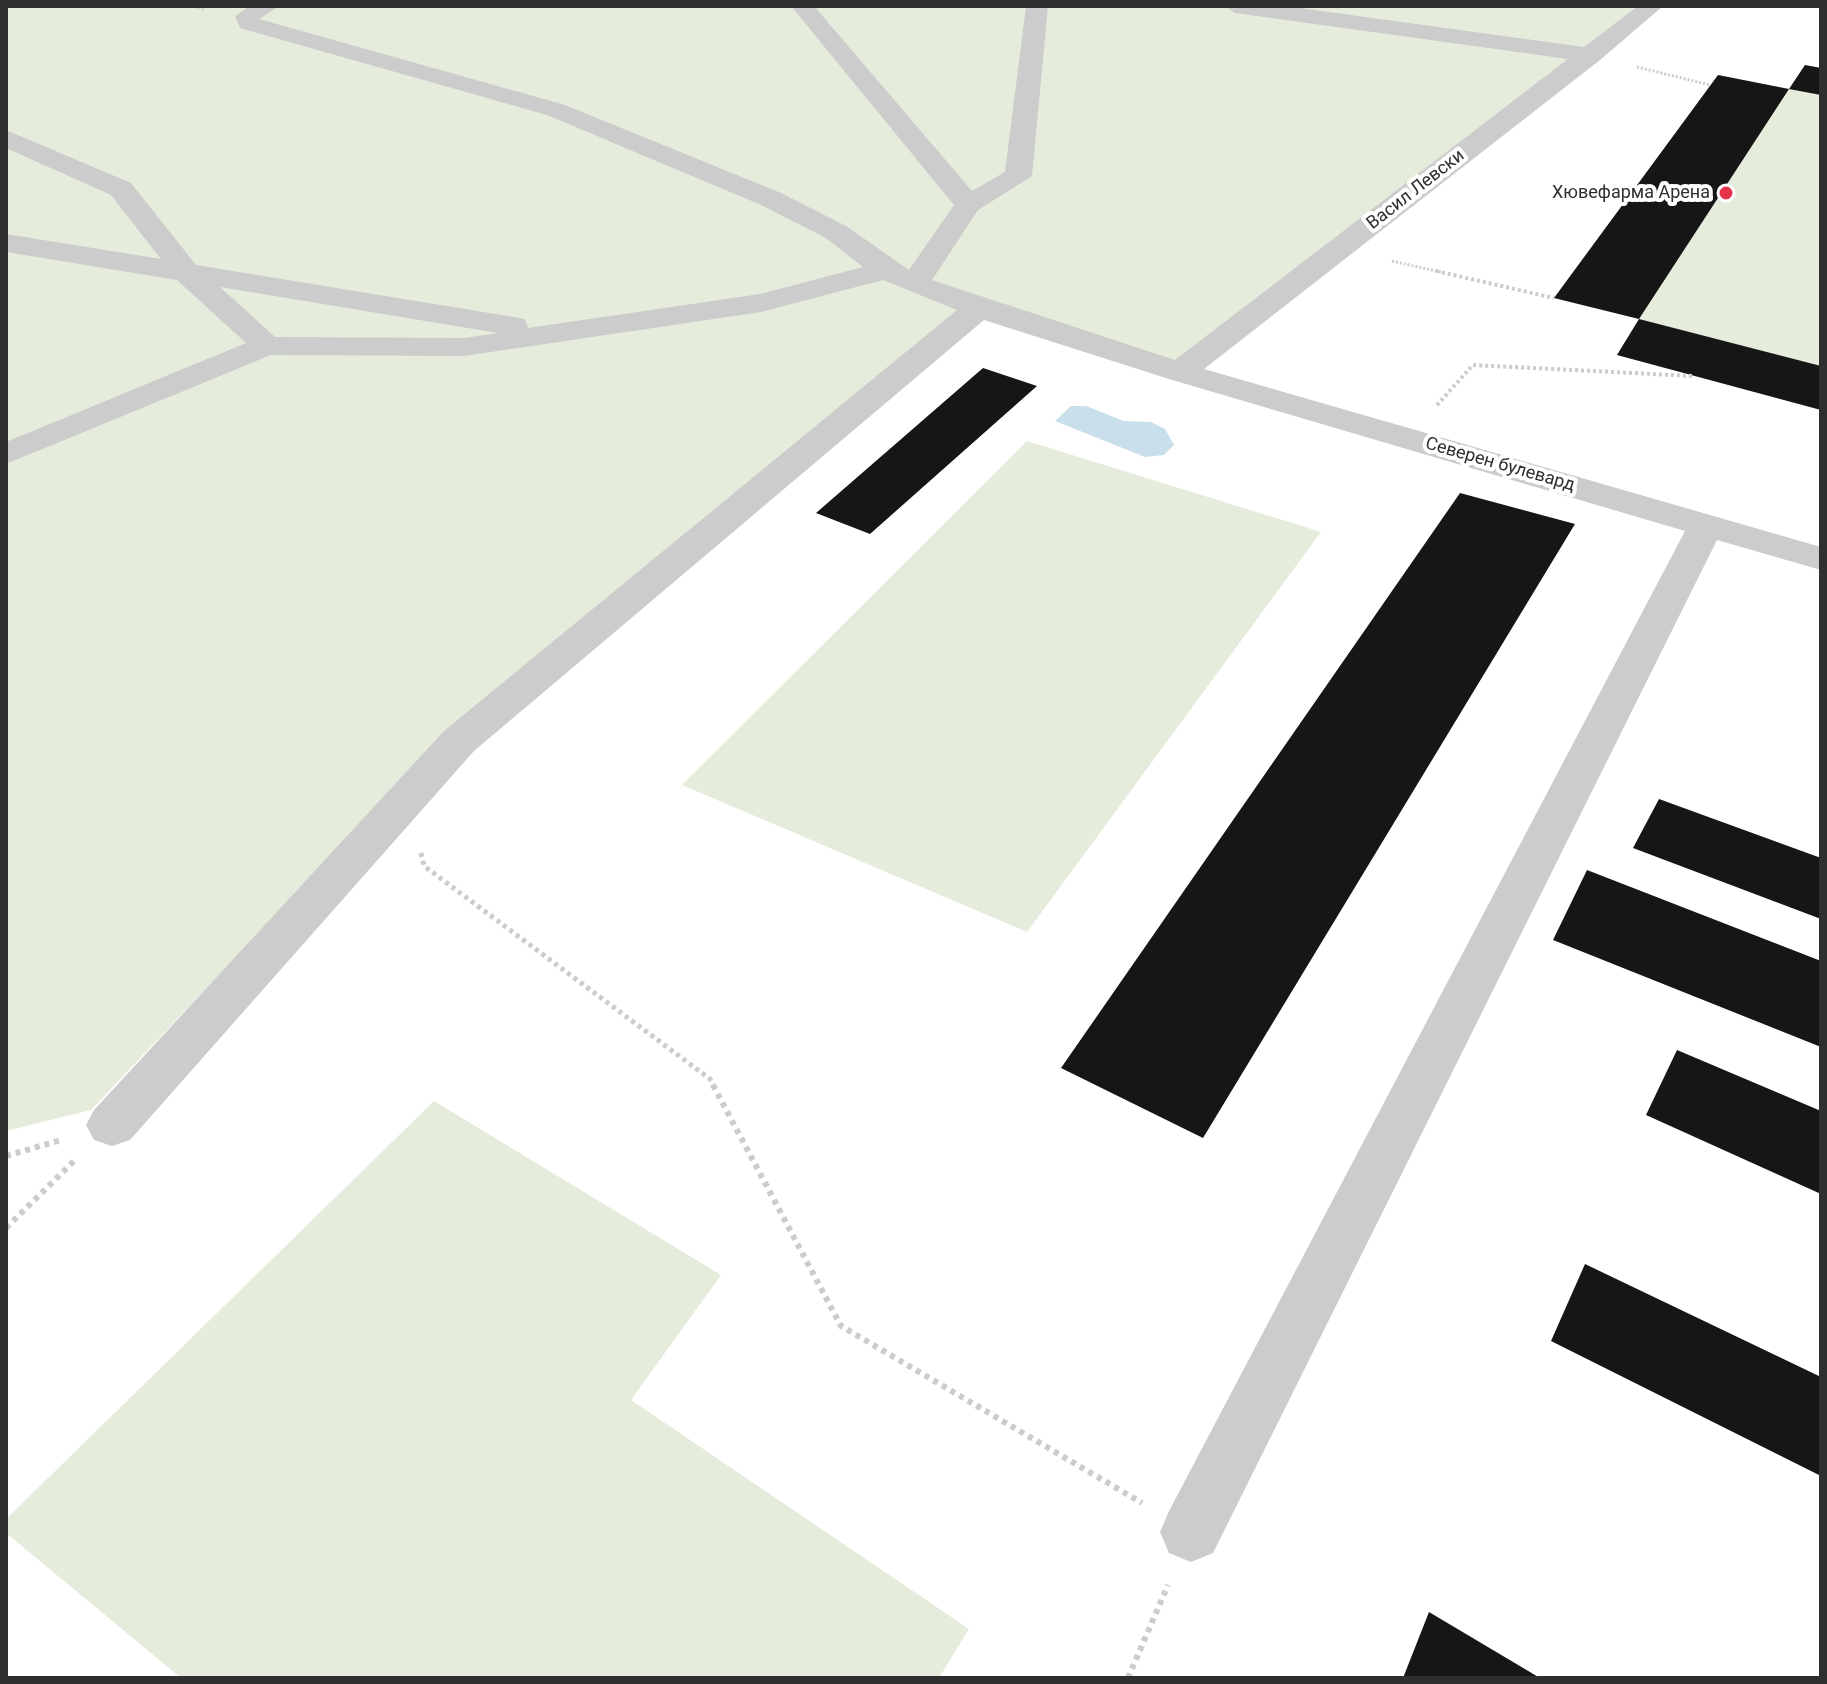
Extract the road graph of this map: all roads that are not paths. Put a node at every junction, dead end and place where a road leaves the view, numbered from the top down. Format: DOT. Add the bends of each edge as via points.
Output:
graph roads {
  1 [pos="268,6"];
  2 [pos="802,6"];
  3 [pos="1037,6"];
  4 [pos="1235,6"];
  5 [pos="1652,6"];
  6 [pos="1591,55"];
  7 [pos="6,138"];
  8 [pos="968,204"];
  9 [pos="6,243"];
  10 [pos="886,270"];
  11 [pos="187,273"];
  12 [pos="914,284"];
  13 [pos="979,308"];
  14 [pos="560,333"];
  15 [pos="267,346"];
  16 [pos="1180,372"];
  17 [pos="6,454"];
  18 [pos="1706,525"];
  19 [pos="1821,559"];
  20 [pos="112,1125"];
  21 [pos="1191,1532"];
  1 -- 10 [label="street, Северен булевард" via="247,16 248,23 556,110 771,199 836,232"];
  2 -- 8 [label="street"];
  3 -- 8 [label="street" via="1018,176"];
  4 -- 6 [label="street"];
  5 -- 6 [label="street, Васил Левски"];
  6 -- 16 [label="street, Васил Левски"];
  7 -- 11 [label="street" via="121,189"];
  8 -- 12 [label="street"];
  9 -- 11 [label="street"];
  10 -- 12 [label="street, Северен булевард"];
  10 -- 14 [label="street" via="761,303"];
  11 -- 14 [label="street"];
  11 -- 15 [label="street"];
  12 -- 13 [label="street, Северен булевард"];
  13 -- 16 [label="street, Северен булевард"];
  13 -- 20 [label="street" via="459,741"];
  14 -- 15 [label="street" via="464,347"];
  15 -- 17 [label="street"];
  16 -- 18 [label="street, Северен булевард"];
  18 -- 19 [label="street, Северен булевард"];
  18 -- 21 [label="street"];
}
